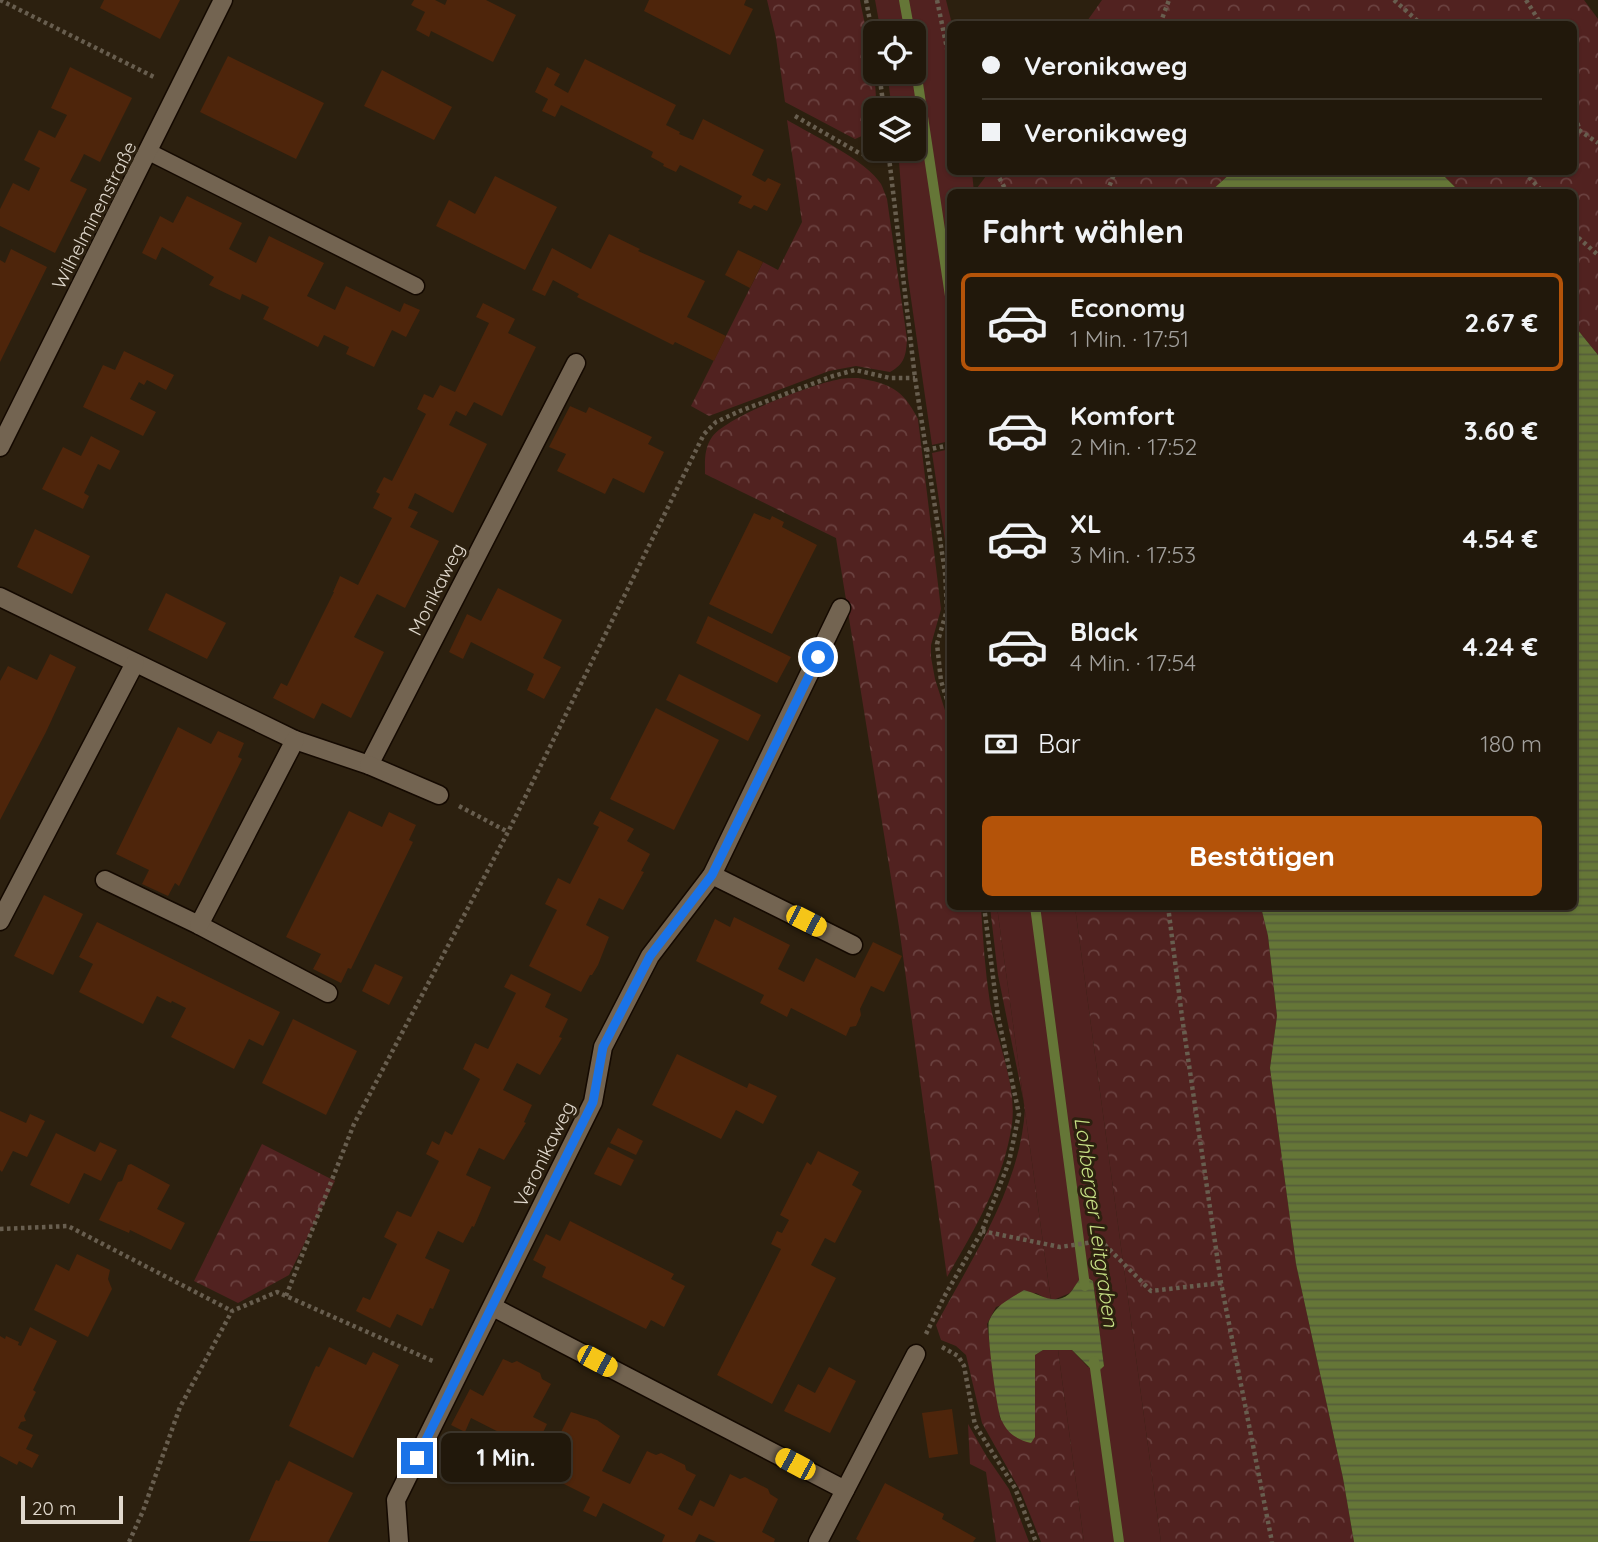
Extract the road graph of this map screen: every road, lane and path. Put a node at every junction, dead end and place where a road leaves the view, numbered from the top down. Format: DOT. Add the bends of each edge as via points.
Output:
graph roads {
  1 [pos="0,0"];
  2 [pos="223,0"];
  3 [pos="866,0"];
  4 [pos="937,0"];
  5 [pos="1169,0"];
  6 [pos="1394,0"];
  7 [pos="1526,0"];
  8 [pos="870,21"];
  9 [pos="1161,21"];
  10 [pos="1418,21"];
  11 [pos="1539,21"];
  12 [pos="947,48"];
  13 [pos="180,90"];
  14 [pos="795,116"];
  15 [pos="1577,123"];
  16 [pos="1579,129"];
  17 [pos="1598,143"];
  18 [pos="149,152"];
  19 [pos="863,154"];
  20 [pos="890,161"];
  21 [pos="1527,175"];
  22 [pos="1540,189"];
  23 [pos="1577,237"];
  24 [pos="1598,255"];
  25 [pos="416,286"];
  26 [pos="576,363"];
  27 [pos="915,378"];
  28 [pos="947,446"];
  29 [pos="0,447"];
  30 [pos="929,449"];
  31 [pos="0,597"];
  32 [pos="841,608"];
  33 [pos="947,610"];
  34 [pos="947,610"];
  35 [pos="135,663"];
  36 [pos="947,700"];
  37 [pos="295,740"];
  38 [pos="369,765"];
  39 [pos="439,795"];
  40 [pos="508,832"];
  41 [pos="712,875"];
  42 [pos="105,880"];
  43 [pos="985,910"];
  44 [pos="1169,910"];
  45 [pos="0,921"];
  46 [pos="199,925"];
  47 [pos="853,944"];
  48 [pos="328,993"];
  49 [pos="0,1229"];
  50 [pos="982,1231"];
  51 [pos="1221,1283"];
  52 [pos="286,1296"];
  53 [pos="493,1307"];
  54 [pos="232,1311"];
  55 [pos="916,1354"];
  56 [pos="458,1372"];
  57 [pos="845,1490"];
  58 [pos="128,1542"];
  59 [pos="398,1542"];
  60 [pos="818,1542"];
  61 [pos="1036,1542"];
  62 [pos="1272,1542"];
  1 -- 13 [label="path"];
  2 -- 13 [label="street, Wilhelminenstraße"];
  3 -- 8 [label="path"];
  4 -- 12 [label="path"];
  5 -- 9 [label="path"];
  6 -- 10 [label="path"];
  7 -- 11 [label="path"];
  13 -- 18 [label="street, Wilhelminenstraße"];
  14 -- 19 [label="path"];
  15 -- 16 [label="path"];
  16 -- 17 [label="path"];
  18 -- 25 [label="lane"];
  18 -- 29 [label="street, Wilhelminenstraße"];
  20 -- 27 [label="path"];
  21 -- 22 [label="path"];
  23 -- 24 [label="path"];
  26 -- 38 [label="street, Monikaweg"];
  27 -- 30 [label="path"];
  27 -- 40 [label="path" via="890,379 855,370 740,411 716,422 704,434"];
  28 -- 30 [label="path"];
  30 -- 34 [label="path"];
  31 -- 35 [label="street"];
  32 -- 41 [label="street, Veronikaweg"];
  33 -- 36 [label="path" via="937,644"];
  35 -- 37 [label="street"];
  35 -- 45 [label="street"];
  37 -- 38 [label="street"];
  37 -- 46 [label="street"];
  38 -- 39 [label="street"];
  39 -- 40 [label="path"];
  40 -- 52 [label="path" via="355,1124"];
  41 -- 47 [label="street"];
  41 -- 53 [label="street, Veronikaweg" via="650,956 603,1047 593,1102"];
  42 -- 46 [label="street"];
  43 -- 50 [label="path" via="998,1016 1019,1114 1009,1161"];
  44 -- 51 [label="path"];
  46 -- 48 [label="street"];
  49 -- 54 [label="path" via="68,1226"];
  50 -- 51 [label="path" via="1060,1247 1101,1241 1151,1291"];
  50 -- 61 [label="path" via="926,1335 958,1356 964,1366 975,1425 1015,1488"];
  51 -- 62 [label="path"];
  52 -- 54 [label="path" via="277,1292"];
  52 -- 56 [label="path"];
  53 -- 56 [label="street, Veronikaweg"];
  53 -- 57 [label="street"];
  54 -- 58 [label="path" via="180,1407"];
  55 -- 57 [label="street"];
  56 -- 59 [label="street, Veronikaweg" via="396,1500"];
  57 -- 60 [label="street"];
}
